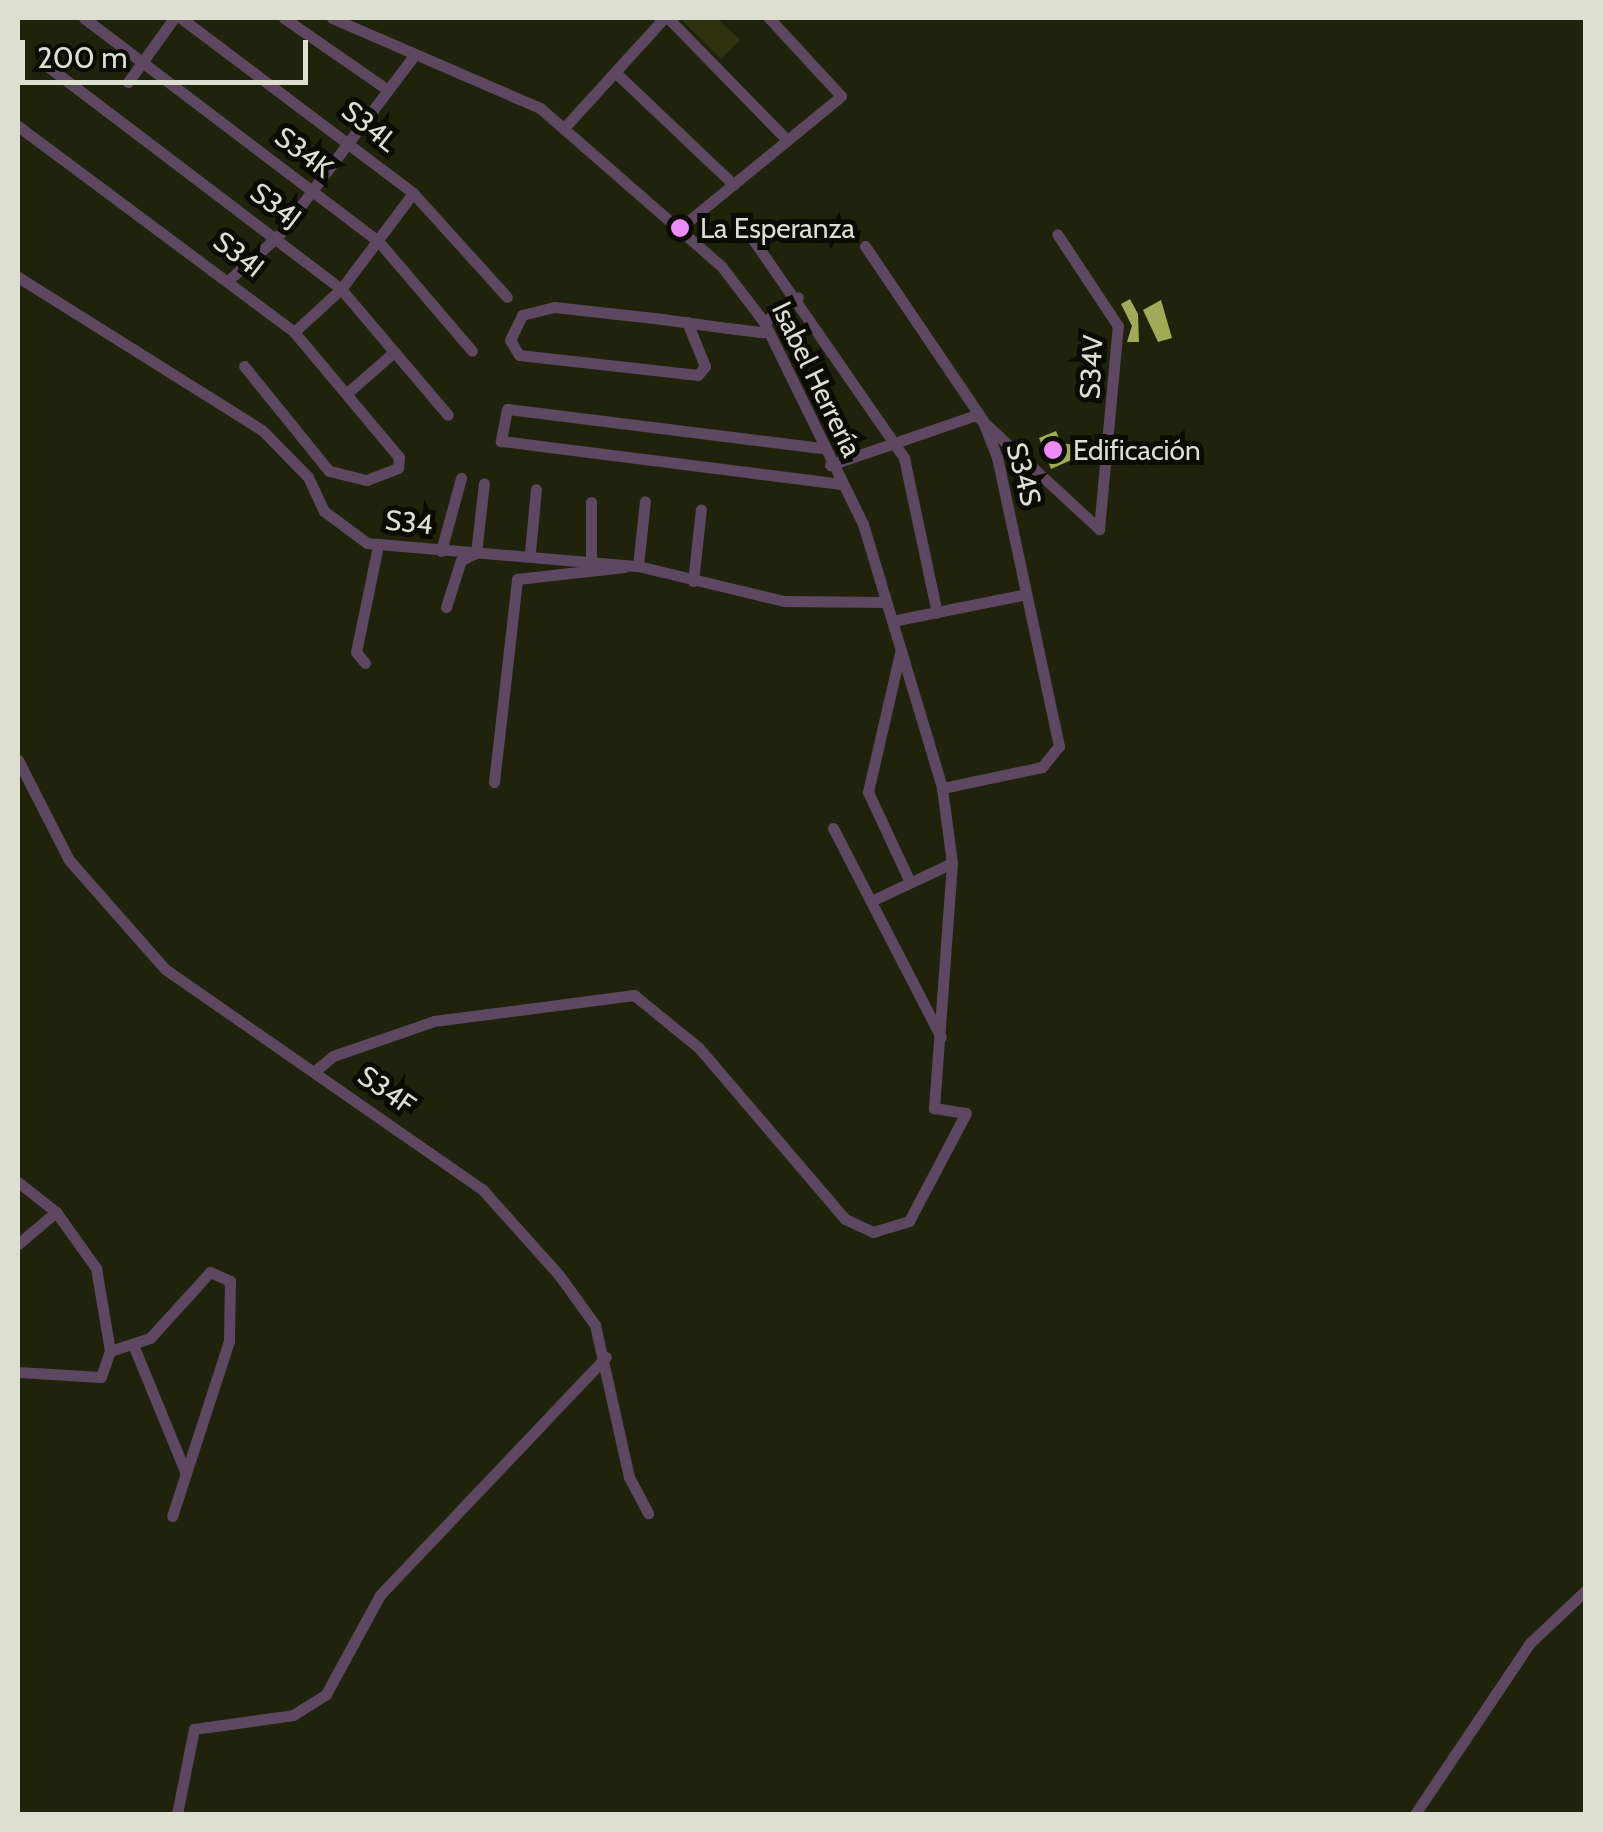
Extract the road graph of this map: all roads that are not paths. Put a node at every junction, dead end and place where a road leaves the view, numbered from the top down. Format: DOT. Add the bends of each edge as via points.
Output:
graph roads {
  1 [pos="84,18"];
  2 [pos="178,18"];
  3 [pos="284,18"];
  4 [pos="666,18"];
  5 [pos="769,18"];
  6 [pos="340,19"];
  7 [pos="413,56"];
  8 [pos="142,64"];
  9 [pos="46,65"];
  10 [pos="617,74"];
  11 [pos="128,82"];
  12 [pos="388,90"];
  13 [pos="18,126"];
  14 [pos="564,128"];
  15 [pos="351,140"];
  16 [pos="787,140"];
  17 [pos="734,185"];
  18 [pos="314,190"];
  19 [pos="413,193"];
  20 [pos="680,228"];
  21 [pos="744,228"];
  22 [pos="1057,234"];
  23 [pos="278,236"];
  24 [pos="379,242"];
  25 [pos="865,246"];
  26 [pos="18,277"];
  27 [pos="232,277"];
  28 [pos="341,289"];
  29 [pos="507,297"];
  30 [pos="798,297"];
  31 [pos="687,322"];
  32 [pos="764,327"];
  33 [pos="294,332"];
  34 [pos="472,351"];
  35 [pos="394,352"];
  36 [pos="244,366"];
  37 [pos="346,394"];
  38 [pos="448,415"];
  39 [pos="982,420"];
  40 [pos="893,439"];
  41 [pos="821,448"];
  42 [pos="830,464"];
  43 [pos="462,478"];
  44 [pos="484,484"];
  45 [pos="841,484"];
  46 [pos="536,489"];
  47 [pos="645,501"];
  48 [pos="591,502"];
  49 [pos="701,508"];
  50 [pos="378,546"];
  51 [pos="441,551"];
  52 [pos="476,552"];
  53 [pos="530,552"];
  54 [pos="590,560"];
  55 [pos="631,567"];
  56 [pos="692,581"];
  57 [pos="1022,595"];
  58 [pos="885,602"];
  59 [pos="446,607"];
  60 [pos="937,613"];
  61 [pos="892,621"];
  62 [pos="900,653"];
  63 [pos="365,663"];
  64 [pos="18,760"];
  65 [pos="494,782"];
  66 [pos="942,788"];
  67 [pos="833,828"];
  68 [pos="952,862"];
  69 [pos="910,882"];
  70 [pos="871,901"];
  71 [pos="942,1038"];
  72 [pos="315,1072"];
  73 [pos="18,1182"];
  74 [pos="56,1212"];
  75 [pos="18,1244"];
  76 [pos="134,1346"];
  77 [pos="110,1351"];
  78 [pos="606,1357"];
  79 [pos="18,1372"];
  80 [pos="186,1474"];
  81 [pos="648,1513"];
  82 [pos="172,1516"];
  83 [pos="1586,1590"];
  84 [pos="177,1814"];
  85 [pos="1415,1814"];
  1 -- 8 [label="street, S34K"];
  2 -- 8 [label="street"];
  2 -- 15 [label="street, S34L"];
  3 -- 12 [label="street"];
  4 -- 10 [label="street"];
  4 -- 16 [label="street"];
  5 -- 16 [label="street" via="842,94"];
  6 -- 7 [label="street, Isabel Herrería"];
  7 -- 12 [label="street"];
  7 -- 14 [label="street, Isabel Herrería" via="514,95"];
  8 -- 11 [label="street"];
  8 -- 18 [label="street, S34K"];
  9 -- 23 [label="street, S34J"];
  10 -- 14 [label="street"];
  10 -- 17 [label="street"];
  12 -- 15 [label="street"];
  13 -- 27 [label="street, S34I"];
  14 -- 20 [label="street, Isabel Herrería"];
  15 -- 18 [label="street"];
  15 -- 19 [label="street, S34L"];
  16 -- 17 [label="street"];
  17 -- 20 [label="street"];
  18 -- 23 [label="street"];
  18 -- 24 [label="street, S34K"];
  19 -- 24 [label="street"];
  19 -- 29 [label="street, S34L"];
  20 -- 32 [label="street, Isabel Herrería"];
  21 -- 30 [label="street"];
  22 -- 39 [label="street, S34V" via="1118,326 1103,522 1086,525 1060,485"];
  23 -- 27 [label="street"];
  23 -- 28 [label="street, S34J"];
  24 -- 28 [label="street"];
  24 -- 34 [label="street, S34K"];
  25 -- 39 [label="street, S34S"];
  26 -- 50 [label="street, S34" via="262,430 308,477 333,520"];
  27 -- 33 [label="street, S34I"];
  28 -- 33 [label="street"];
  28 -- 35 [label="street, S34J"];
  30 -- 32 [label="street"];
  30 -- 40 [label="street"];
  31 -- 31 [label="street" via="543,307 517,320 510,340 519,355 698,375 705,366"];
  31 -- 32 [label="street"];
  32 -- 41 [label="street, Isabel Herrería"];
  33 -- 37 [label="street, S34I"];
  35 -- 37 [label="street"];
  35 -- 38 [label="street, S34J"];
  36 -- 37 [label="street, S34I" via="329,471 372,480 395,471 399,457"];
  39 -- 40 [label="street" via="960,415"];
  39 -- 57 [label="street, S34S" via="1005,489"];
  40 -- 42 [label="street"];
  40 -- 60 [label="street"];
  41 -- 42 [label="street, Isabel Herrería"];
  41 -- 45 [label="street" via="507,409 501,441"];
  42 -- 45 [label="street, Isabel Herrería"];
  43 -- 51 [label="street"];
  44 -- 52 [label="street"];
  45 -- 58 [label="street, Isabel Herrería"];
  46 -- 53 [label="street"];
  47 -- 55 [label="street"];
  48 -- 54 [label="street"];
  49 -- 56 [label="street"];
  50 -- 51 [label="street, S34"];
  50 -- 63 [label="street" via="356,652"];
  51 -- 52 [label="street, S34"];
  52 -- 53 [label="street, S34"];
  52 -- 59 [label="street" via="461,560"];
  53 -- 54 [label="street, S34"];
  54 -- 55 [label="street, S34"];
  55 -- 56 [label="street, S34"];
  55 -- 65 [label="street" via="517,579"];
  56 -- 58 [label="street, S34" via="784,601"];
  57 -- 60 [label="street"];
  57 -- 66 [label="street, S34S" via="1058,746 1042,767"];
  58 -- 61 [label="street, Isabel Herrería"];
  60 -- 61 [label="street"];
  61 -- 62 [label="street, Isabel Herrería"];
  62 -- 66 [label="street, Isabel Herrería"];
  62 -- 69 [label="street" via="868,792"];
  64 -- 72 [label="street, S34F" via="70,860 146,950"];
  66 -- 68 [label="street, Isabel Herrería"];
  67 -- 70 [label="street"];
  68 -- 69 [label="street"];
  68 -- 71 [label="street, Isabel Herrería"];
  69 -- 70 [label="street"];
  70 -- 71 [label="street"];
  71 -- 72 [label="street, Isabel Herrería" via="934,1108 966,1113 908,1221 884,1231 845,1219 699,1048 634,995 434,1021 332,1056"];
  72 -- 78 [label="street, S34F" via="482,1189 578,1298"];
  73 -- 74 [label="street"];
  74 -- 75 [label="street"];
  74 -- 77 [label="street" via="100,1277"];
  76 -- 77 [label="street"];
  76 -- 80 [label="street"];
  76 -- 80 [label="street" via="206,1275 227,1276 229,1341"];
  77 -- 79 [label="street" via="101,1377"];
  78 -- 81 [label="street, S34F" via="629,1477"];
  78 -- 84 [label="street" via="390,1583 326,1694 293,1716 194,1729"];
  80 -- 82 [label="street"];
  83 -- 85 [label="street" via="1530,1644"];
}
